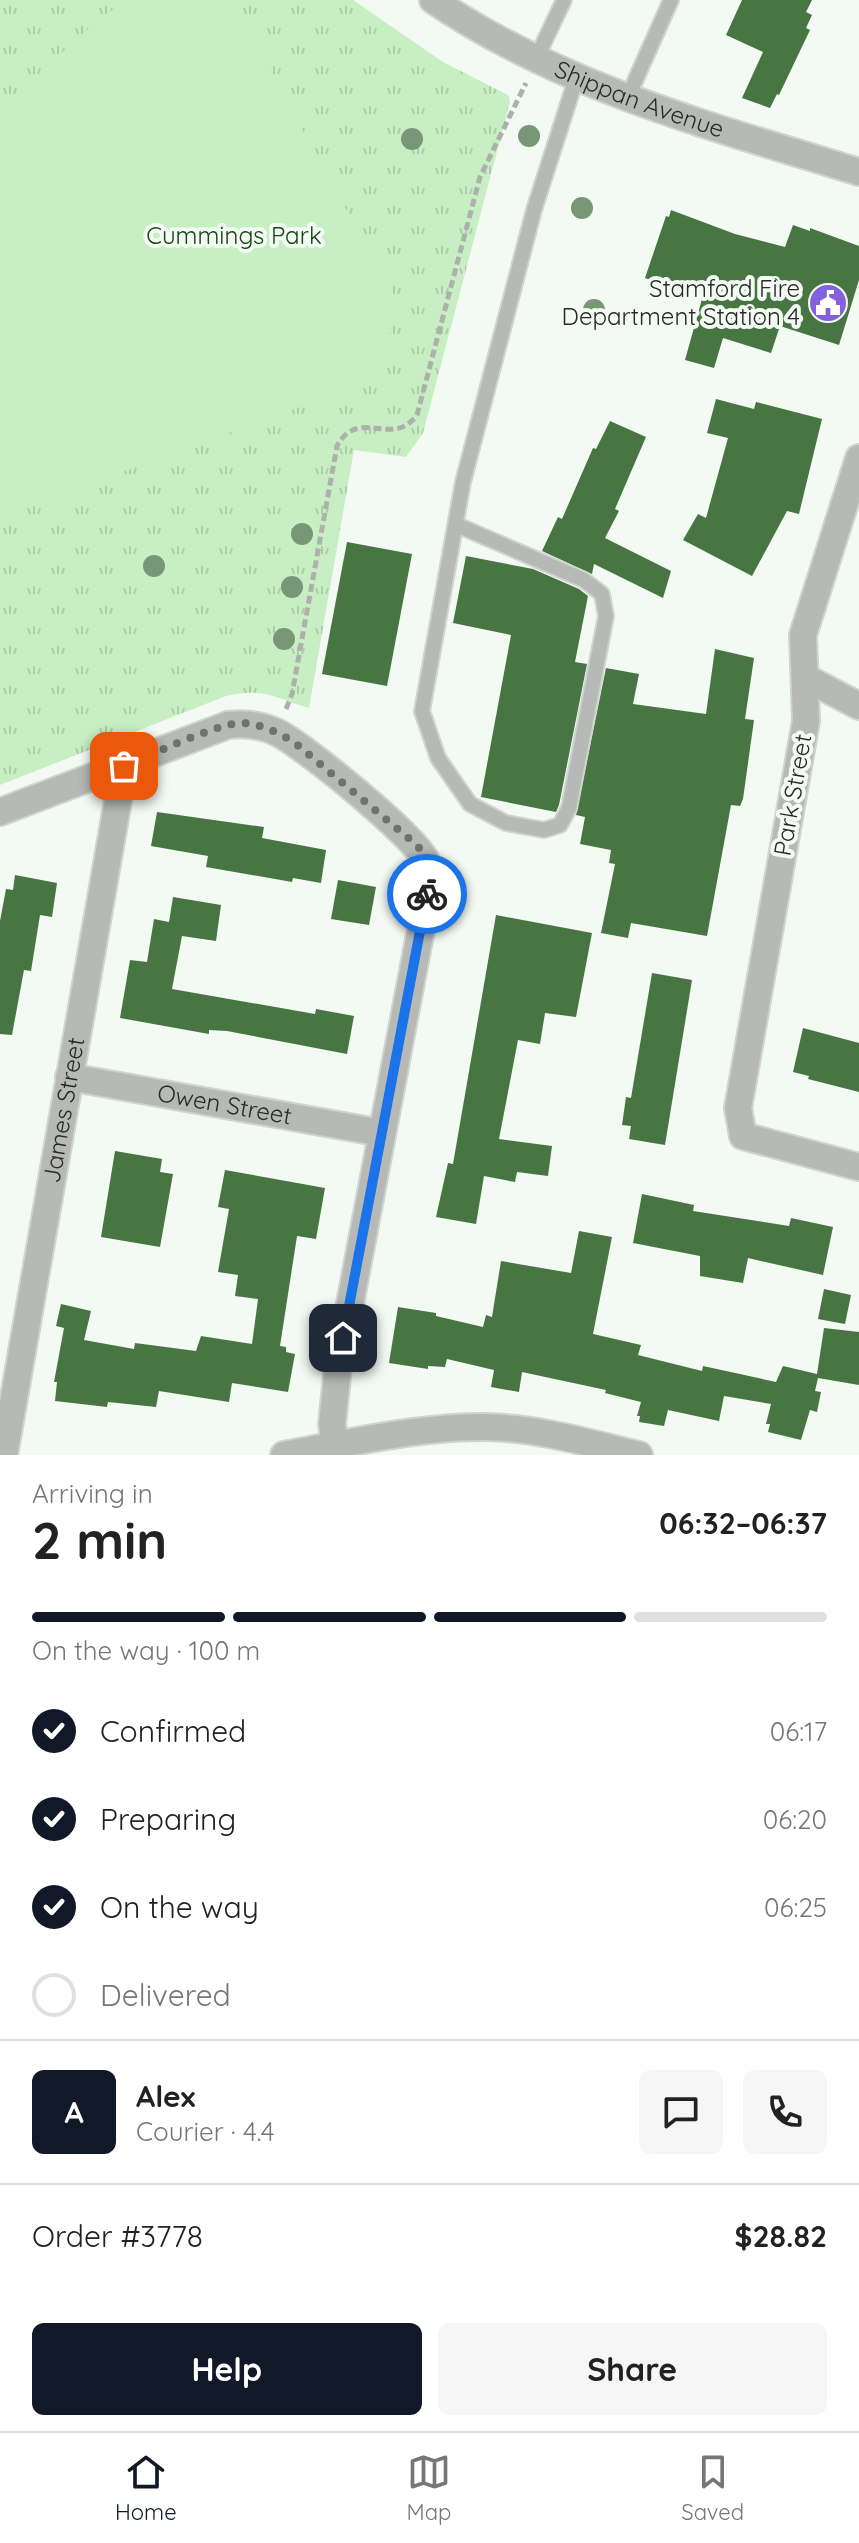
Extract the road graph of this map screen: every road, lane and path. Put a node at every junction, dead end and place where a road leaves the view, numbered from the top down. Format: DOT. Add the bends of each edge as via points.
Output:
graph roads {
  1 [pos="564,0"];
  2 [pos="671,0"];
  3 [pos="447,4"];
  4 [pos="536,59"];
  5 [pos="576,79"];
  6 [pos="627,99"];
  7 [pos="859,172"];
  8 [pos="859,458"];
  9 [pos="457,525"];
  10 [pos="806,678"];
  11 [pos="859,706"];
  12 [pos="277,732"];
  13 [pos="124,766"];
  14 [pos="0,812"];
  15 [pos="69,1077"];
  16 [pos="382,1133"];
  17 [pos="859,1167"];
  18 [pos="335,1445"];
  19 [pos="4,1455"];
  20 [pos="284,1455"];
  21 [pos="639,1455"];
  1 -- 4 [label="lane"];
  2 -- 6 [label="lane"];
  3 -- 4 [label="street, Shippan Avenue"];
  4 -- 5 [label="street, Shippan Avenue"];
  4 -- 12 [label="path" via="480,177 417,415 397,430 354,428 337,446 292,694"];
  5 -- 6 [label="street, Shippan Avenue"];
  5 -- 9 [label="lane" via="534,210 463,482"];
  6 -- 7 [label="street, Shippan Avenue"];
  8 -- 10 [label="street, Park Street" via="803,635"];
  9 -- 9 [label="lane" via="422,711 438,758 470,804 506,823 544,830 560,825 569,808 606,616 602,594 584,580"];
  10 -- 11 [label="street"];
  10 -- 17 [label="street, Park Street" via="806,721 738,1108 743,1136"];
  12 -- 13 [label="street" via="228,725"];
  12 -- 16 [label="street" via="405,833 426,860 428,892"];
  13 -- 14 [label="street"];
  13 -- 15 [label="street, James Street"];
  15 -- 16 [label="street, Owen Street"];
  15 -- 19 [label="street, James Street"];
  16 -- 18 [label="street" via="338,1367"];
  18 -- 20 [label="street"];
  18 -- 21 [label="street" via="489,1427"];
}
